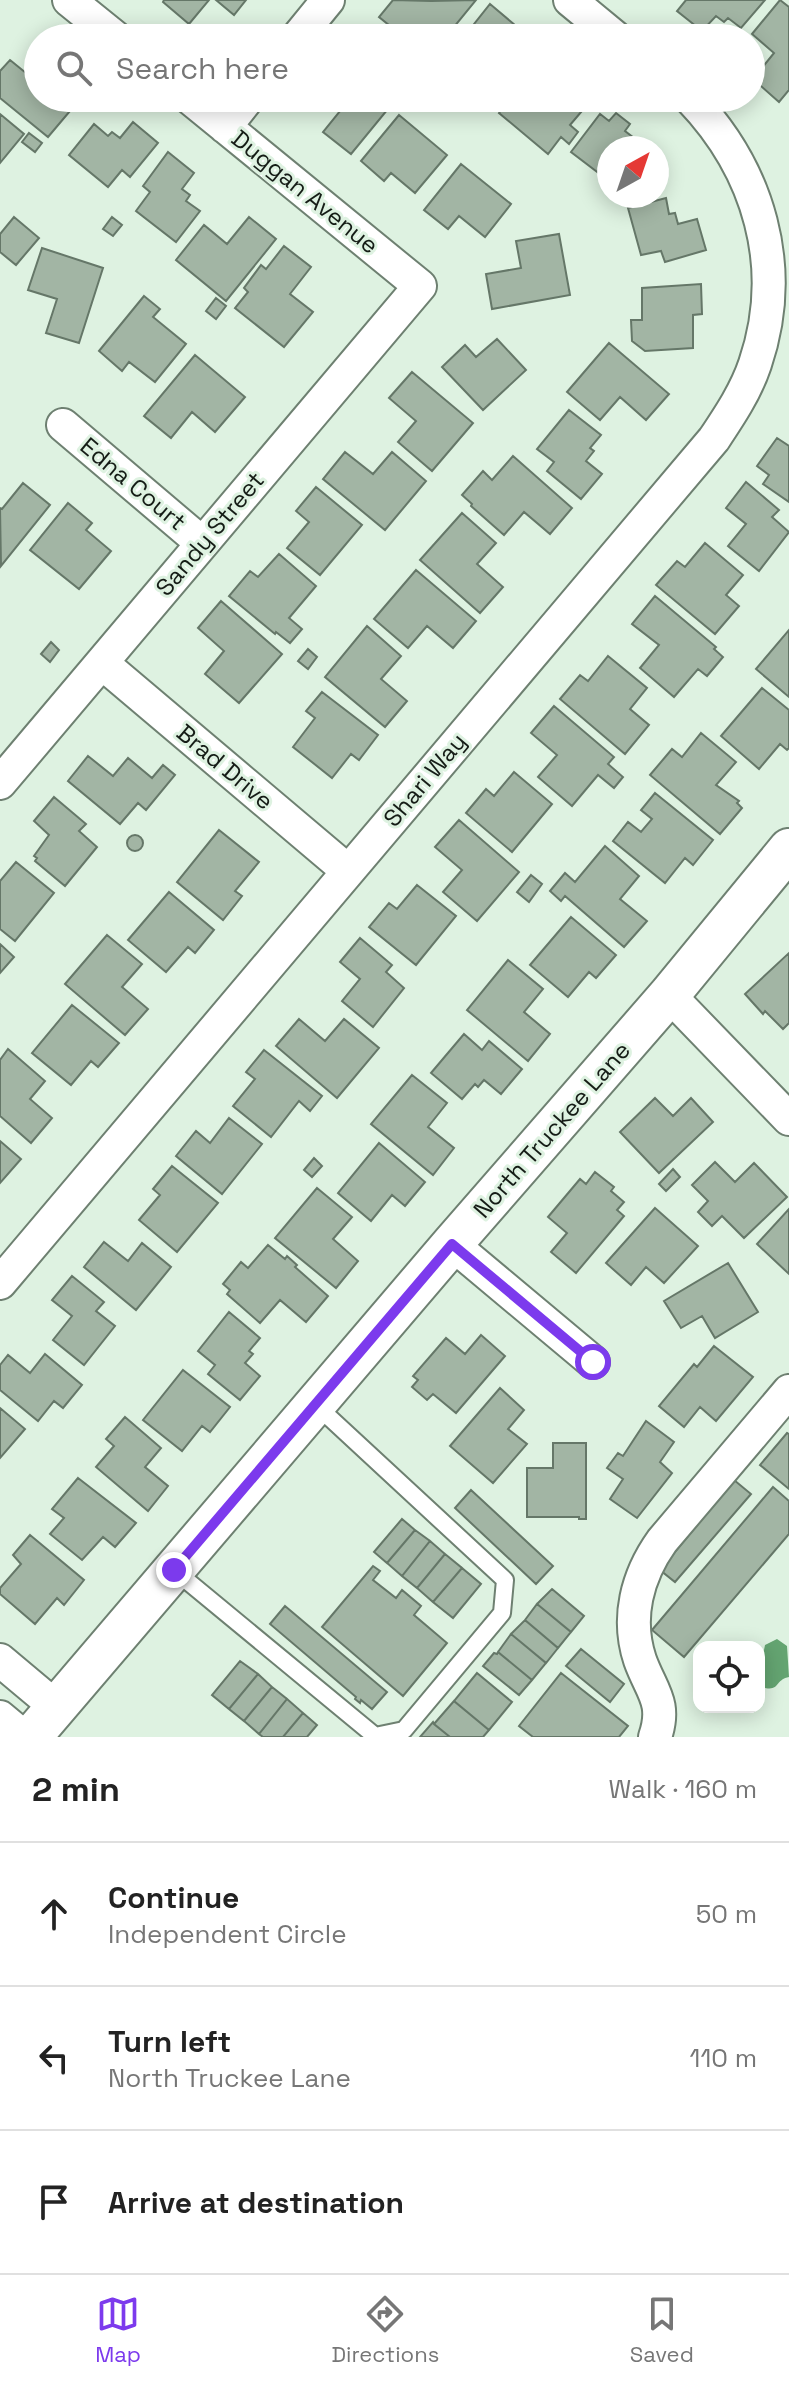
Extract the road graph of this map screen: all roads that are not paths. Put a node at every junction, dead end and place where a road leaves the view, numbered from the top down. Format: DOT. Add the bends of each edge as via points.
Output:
graph roads {
  1 [pos="69,0"];
  2 [pos="328,0"];
  3 [pos="570,0"];
  4 [pos="99,24"];
  5 [pos="308,24"];
  6 [pos="599,24"];
  7 [pos="207,112"];
  8 [pos="237,112"];
  9 [pos="703,112"];
  10 [pos="225,127"];
  11 [pos="777,238"];
  12 [pos="420,286"];
  13 [pos="63,425"];
  14 [pos="202,543"];
  15 [pos="102,663"];
  16 [pos="0,783"];
  17 [pos="789,849"];
  18 [pos="348,871"];
  19 [pos="669,995"];
  20 [pos="789,1119"];
  21 [pos="452,1244"];
  22 [pos="0,1283"];
  23 [pos="593,1362"];
  24 [pos="789,1391"];
  25 [pos="316,1405"];
  26 [pos="174,1570"];
  27 [pos="0,1660"];
  28 [pos="0,1717"];
  29 [pos="44,1722"];
  30 [pos="24,1737"];
  31 [pos="655,1737"];
  1 -- 4 [label="street"];
  2 -- 5 [label="street"];
  3 -- 6 [label="street"];
  7 -- 10 [label="street, Duggan Avenue"];
  8 -- 10 [label="street"];
  9 -- 11 [label="street, Shari Way" via="739,163"];
  10 -- 12 [label="street, Duggan Avenue"];
  11 -- 18 [label="street, Shari Way" via="755,364 714,439"];
  12 -- 14 [label="street, Sandy Street"];
  13 -- 14 [label="street, Edna Court"];
  14 -- 15 [label="street, Sandy Street"];
  15 -- 16 [label="street, Sandy Street"];
  15 -- 18 [label="street, Brad Drive"];
  17 -- 19 [label="street, North Truckee Lane"];
  18 -- 22 [label="street, Shari Way"];
  19 -- 20 [label="street"];
  19 -- 21 [label="street, North Truckee Lane"];
  21 -- 23 [label="street"];
  21 -- 25 [label="street, North Truckee Lane"];
  24 -- 31 [label="street" via="662,1541 640,1580 634,1632 640,1660 660,1702"];
  25 -- 26 [label="street, North Truckee Lane"];
  25 -- 26 [label="lane" via="505,1580 502,1613 404,1730 375,1736"];
  26 -- 29 [label="street, North Truckee Lane"];
  27 -- 29 [label="street"];
  28 -- 30 [label="street"];
}
